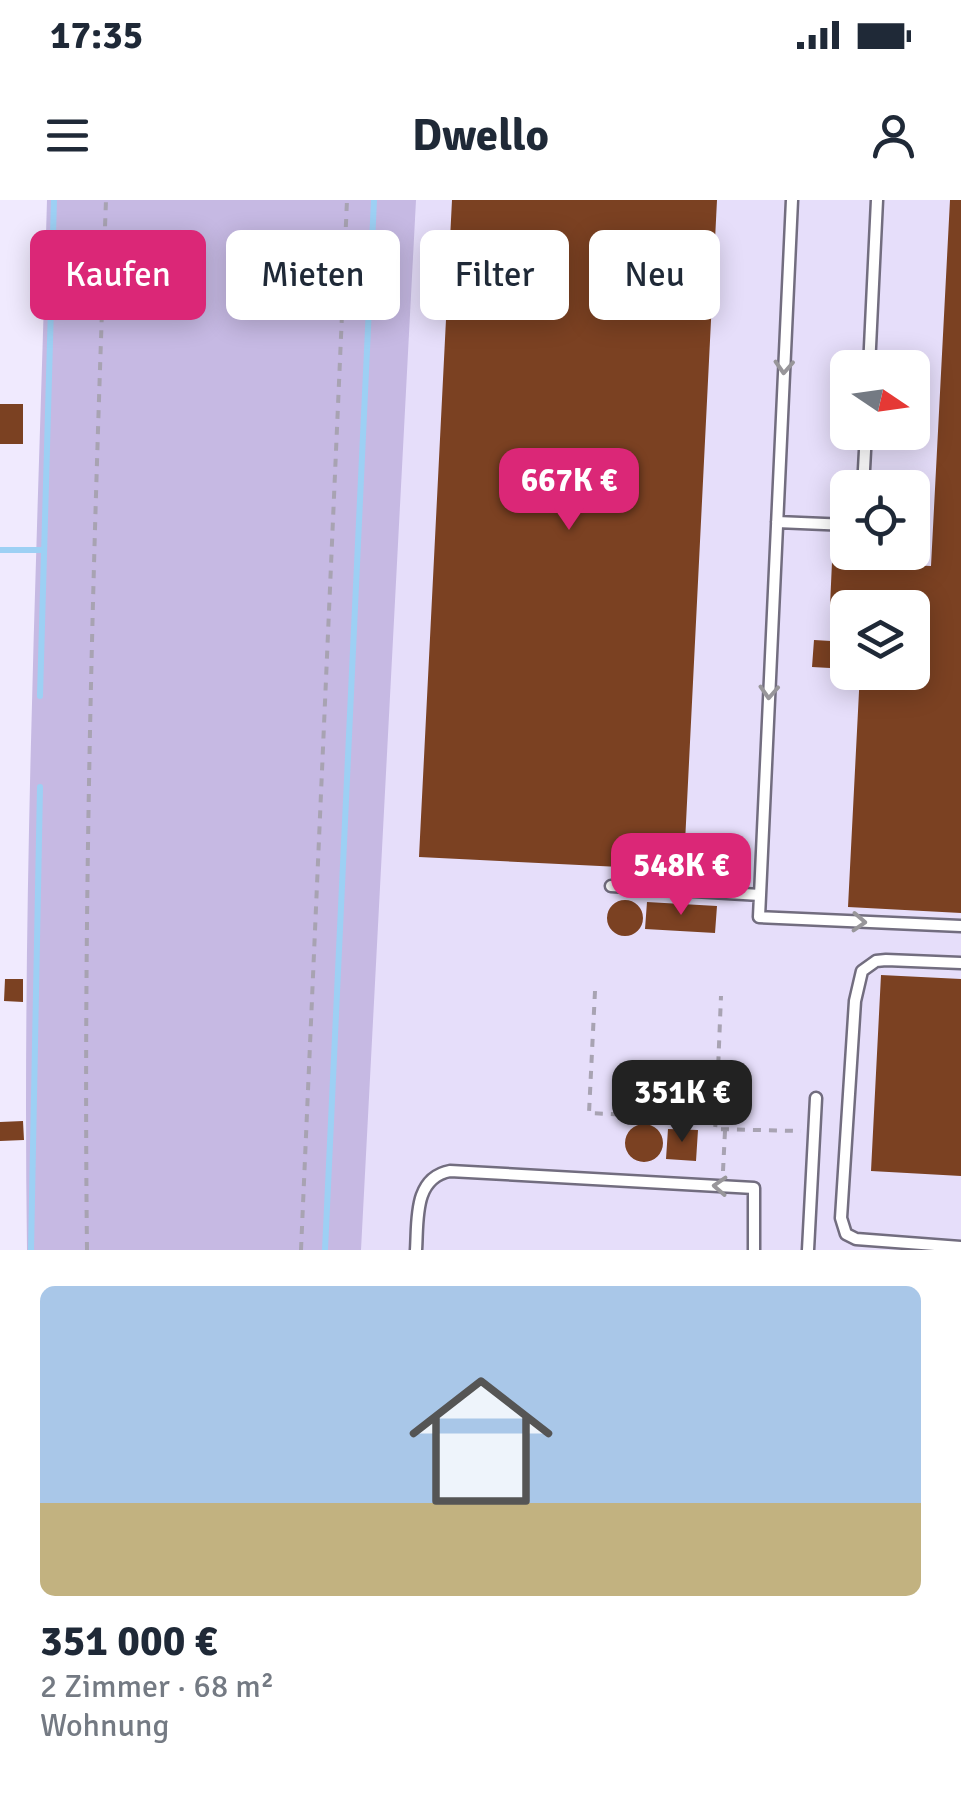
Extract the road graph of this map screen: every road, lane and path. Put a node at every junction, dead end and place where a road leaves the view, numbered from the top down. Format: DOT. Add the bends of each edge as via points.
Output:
graph roads {
  1 [pos="106,200"];
  2 [pos="347,200"];
  3 [pos="792,200"];
  4 [pos="877,200"];
  5 [pos="870,350"];
  6 [pos="777,522"];
  7 [pos="830,524"];
  8 [pos="611,886"];
  9 [pos="760,895"];
  10 [pos="961,926"];
  11 [pos="961,963"];
  12 [pos="594,991"];
  13 [pos="721,996"];
  14 [pos="816,1098"];
  15 [pos="716,1119"];
  16 [pos="725,1129"];
  17 [pos="814,1131"];
  18 [pos="722,1186"];
  19 [pos="961,1247"];
  20 [pos="87,1250"];
  21 [pos="300,1250"];
  22 [pos="416,1250"];
  23 [pos="754,1250"];
  24 [pos="808,1250"];
  1 -- 20 [label="path" via="85,1045"];
  2 -- 21 [label="path"];
  3 -- 6 [label="lane, one-way"];
  4 -- 5 [label="lane"];
  6 -- 7 [label="lane"];
  6 -- 9 [label="lane, one-way"];
  8 -- 9 [label="lane"];
  9 -- 10 [label="lane, one-way" via="759,917"];
  11 -- 19 [label="lane" via="876,960 862,971 842,1218 846,1234 856,1240"];
  12 -- 15 [label="path" via="589,1113"];
  13 -- 15 [label="path"];
  14 -- 17 [label="lane"];
  15 -- 16 [label="path" via="715,1129"];
  16 -- 17 [label="path"];
  16 -- 18 [label="path"];
  17 -- 24 [label="lane"];
  18 -- 22 [label="lane, one-way" via="443,1172 427,1184 420,1201"];
  18 -- 23 [label="lane" via="754,1188"];
}
